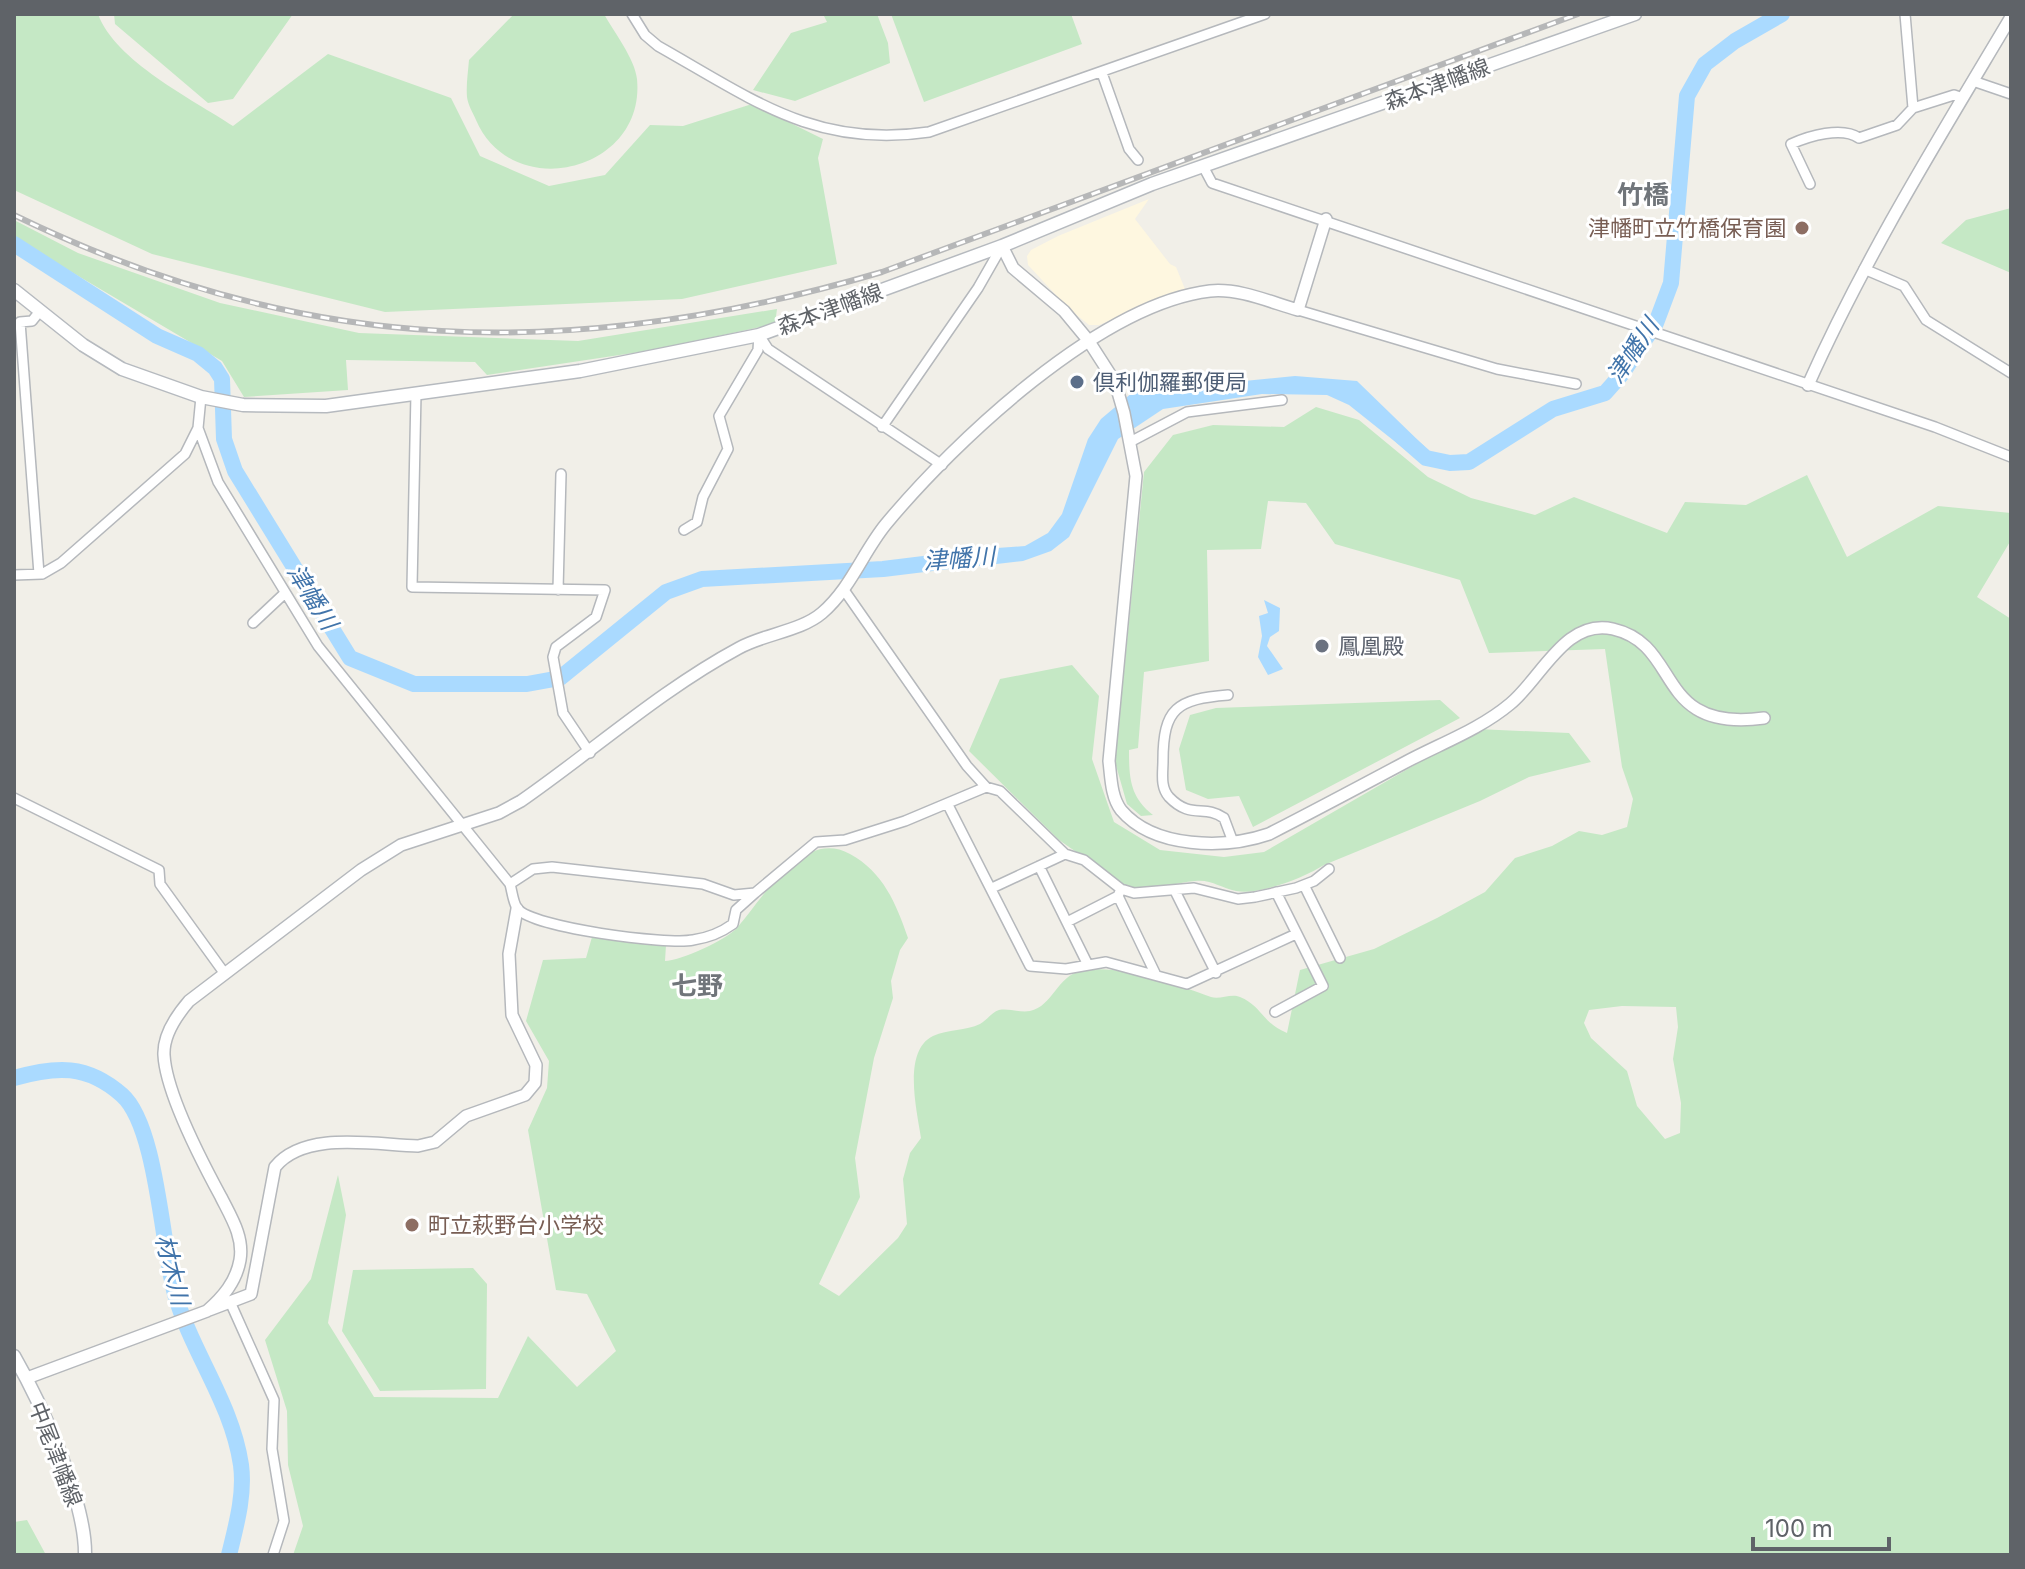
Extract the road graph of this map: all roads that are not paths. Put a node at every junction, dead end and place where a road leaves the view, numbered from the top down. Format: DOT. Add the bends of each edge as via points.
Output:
graph roads {
  1 [pos="632,14"];
  2 [pos="1265,14"];
  3 [pos="1635,14"];
  4 [pos="1905,14"];
  5 [pos="2011,17"];
  6 [pos="1102,73"];
  7 [pos="1973,81"];
  8 [pos="2011,94"];
  9 [pos="1963,98"];
  10 [pos="1913,108"];
  11 [pos="1138,160"];
  12 [pos="1204,168"];
  13 [pos="1810,184"];
  14 [pos="1326,219"];
  15 [pos="1002,246"];
  16 [pos="1864,269"];
  17 [pos="14,290"];
  18 [pos="1298,310"];
  19 [pos="40,311"];
  20 [pos="759,335"];
  21 [pos="1088,340"];
  22 [pos="2011,373"];
  23 [pos="1576,384"];
  24 [pos="1808,385"];
  25 [pos="416,393"];
  26 [pos="201,397"];
  27 [pos="1282,400"];
  28 [pos="882,427"];
  29 [pos="198,428"];
  30 [pos="1130,442"];
  31 [pos="2011,457"];
  32 [pos="942,465"];
  33 [pos="561,474"];
  34 [pos="684,530"];
  35 [pos="39,574"];
  36 [pos="14,575"];
  37 [pos="558,590"];
  38 [pos="844,590"];
  39 [pos="285,593"];
  40 [pos="253,623"];
  41 [pos="1228,695"];
  42 [pos="1764,718"];
  43 [pos="590,753"];
  44 [pos="986,787"];
  45 [pos="14,798"];
  46 [pos="948,805"];
  47 [pos="461,825"];
  48 [pos="1233,842"];
  49 [pos="1065,854"];
  50 [pos="1039,866"];
  51 [pos="1329,869"];
  52 [pos="510,884"];
  53 [pos="1304,885"];
  54 [pos="992,888"];
  55 [pos="1175,891"];
  56 [pos="1276,892"];
  57 [pos="755,893"];
  58 [pos="1119,893"];
  59 [pos="517,909"];
  60 [pos="1067,922"];
  61 [pos="1296,934"];
  62 [pos="1340,958"];
  63 [pos="1087,963"];
  64 [pos="1155,973"];
  65 [pos="1216,973"];
  66 [pos="225,974"];
  67 [pos="1275,1012"];
  68 [pos="231,1304"];
  69 [pos="207,1311"];
  70 [pos="14,1356"];
  71 [pos="27,1378"];
  72 [pos="85,1555"];
  73 [pos="273,1555"];
  1 -- 6 [label="street" via="658,46 695,67 784,116 852,136 929,132"];
  2 -- 6 [label="street"];
  3 -- 12 [label="main road, 森本津幡線"];
  4 -- 10 [label="street"];
  5 -- 7 [label="street"];
  6 -- 11 [label="street" via="1129,149"];
  7 -- 8 [label="street"];
  7 -- 9 [label="street"];
  9 -- 10 [label="street" via="1954,95"];
  9 -- 16 [label="street"];
  10 -- 13 [label="street" via="1897,125 1859,138 1851,132 1827,132 1791,144"];
  12 -- 14 [label="street" via="1212,183"];
  12 -- 15 [label="main road, 森本津幡線"];
  14 -- 18 [label="street"];
  14 -- 24 [label="street"];
  15 -- 20 [label="main road, 森本津幡線"];
  15 -- 21 [label="street" via="1013,268 1064,311"];
  15 -- 28 [label="street"];
  16 -- 22 [label="street" via="1904,286 1926,320"];
  16 -- 24 [label="street"];
  17 -- 19 [label="main road, 森本津幡線"];
  18 -- 21 [label="street" via="1230,290 1211,291 1116,322"];
  18 -- 23 [label="street" via="1497,369"];
  19 -- 26 [label="main road, 森本津幡線" via="122,369"];
  19 -- 35 [label="street" via="32,321 20,322"];
  20 -- 25 [label="main road, 森本津幡線" via="580,371"];
  20 -- 28 [label="street" via="768,349"];
  20 -- 34 [label="street" via="758,350 719,416 728,449 703,497 697,522"];
  21 -- 30 [label="street" via="1115,382"];
  21 -- 32 [label="street"];
  24 -- 31 [label="street"];
  25 -- 26 [label="main road, 森本津幡線" via="326,406 243,405"];
  25 -- 37 [label="street" via="412,587"];
  26 -- 29 [label="street"];
  27 -- 30 [label="street" via="1187,412"];
  28 -- 32 [label="street"];
  29 -- 35 [label="street" via="185,454 168,470 61,563"];
  29 -- 39 [label="street" via="218,482"];
  30 -- 48 [label="street" via="1136,476 1109,761 1115,799 1143,828 1165,839"];
  32 -- 38 [label="street" via="883,527"];
  33 -- 37 [label="street"];
  35 -- 36 [label="street"];
  37 -- 43 [label="street" via="605,590 596,617 556,647 553,657 566,720"];
  38 -- 43 [label="street" via="820,615 757,638 712,664"];
  38 -- 44 [label="street"];
  39 -- 40 [label="street"];
  39 -- 47 [label="street" via="318,646"];
  41 -- 48 [label="street" via="1193,698 1172,713 1166,724 1163,783 1171,799 1191,813 1224,818"];
  42 -- 48 [label="street" via="1719,721 1704,715 1628,635 1597,628 1581,631 1515,701 1483,723 1269,834"];
  43 -- 47 [label="street" via="521,801"];
  44 -- 46 [label="street"];
  44 -- 49 [label="street" via="1000,791"];
  45 -- 66 [label="street" via="159,870 160,884"];
  46 -- 54 [label="street"];
  46 -- 57 [label="street" via="845,840 816,842"];
  47 -- 52 [label="street"];
  47 -- 66 [label="street" via="401,845 361,870"];
  49 -- 50 [label="street"];
  49 -- 58 [label="street" via="1084,860"];
  50 -- 54 [label="street"];
  50 -- 60 [label="street"];
  51 -- 53 [label="street"];
  52 -- 57 [label="street" via="533,869 552,867 703,884 734,895"];
  52 -- 59 [label="street"];
  53 -- 56 [label="street"];
  53 -- 62 [label="street"];
  54 -- 63 [label="street" via="1030,966 1066,969"];
  55 -- 56 [label="street" via="1205,889 1238,899"];
  55 -- 58 [label="street"];
  55 -- 65 [label="street"];
  56 -- 61 [label="street"];
  57 -- 59 [label="street" via="736,910 733,924 692,941 558,925"];
  58 -- 60 [label="street"];
  58 -- 64 [label="street"];
  59 -- 68 [label="street" via="509,954 512,1015 536,1065 535,1083 525,1095 466,1116 435,1142 309,1146 284,1155 275,1167 251,1294"];
  60 -- 63 [label="street"];
  61 -- 65 [label="street"];
  61 -- 67 [label="street" via="1323,986"];
  63 -- 64 [label="street"];
  64 -- 65 [label="street" via="1187,984"];
  66 -- 69 [label="street" via="178,1014 164,1053 192,1139 236,1223 241,1258 223,1296"];
  68 -- 69 [label="street"];
  68 -- 73 [label="street" via="274,1400 272,1449 284,1521"];
  69 -- 71 [label="street"];
  70 -- 71 [label="main road, 中尾津幡線"];
  71 -- 72 [label="main road, 中尾津幡線" via="79,1515"];
}
